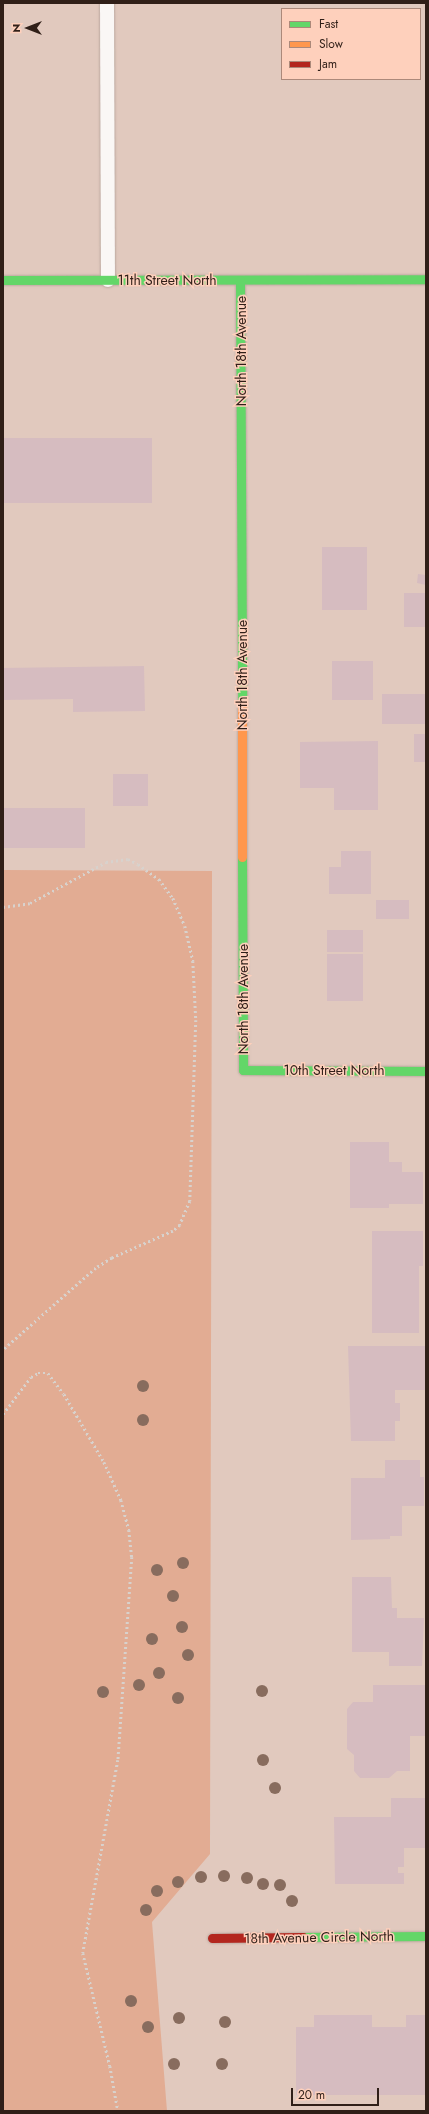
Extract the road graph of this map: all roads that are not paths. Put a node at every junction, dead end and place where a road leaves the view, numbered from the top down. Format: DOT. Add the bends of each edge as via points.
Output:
graph roads {
  1 [pos="107,3"];
  2 [pos="426,279"];
  3 [pos="3,280"];
  4 [pos="108,280"];
  5 [pos="240,280"];
  6 [pos="243,1070"];
  7 [pos="426,1071"];
  8 [pos="426,1936"];
  9 [pos="212,1938"];
  1 -- 4 [label="lane"];
  2 -- 5 [label="street, 11th Street North"];
  3 -- 4 [label="street, 11th Street North"];
  4 -- 5 [label="street, 11th Street North"];
  5 -- 6 [label="street, North 18th Avenue"];
  6 -- 7 [label="street, 10th Street North"];
  8 -- 9 [label="street, 18th Avenue Circle North"];
}
